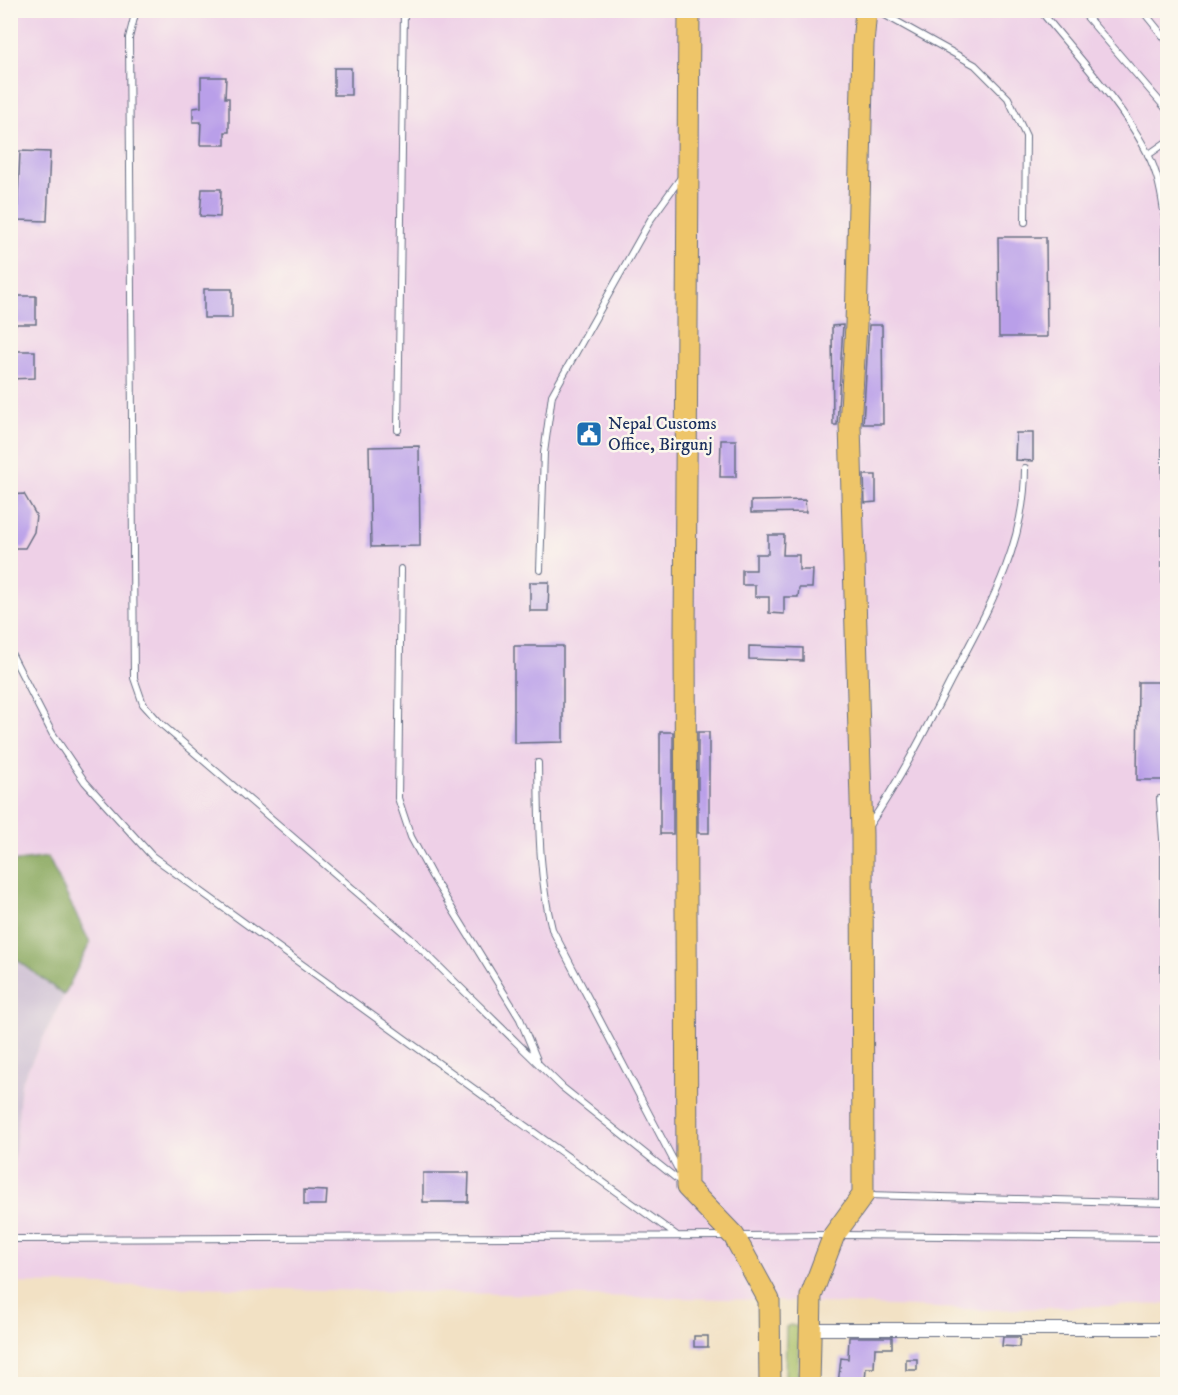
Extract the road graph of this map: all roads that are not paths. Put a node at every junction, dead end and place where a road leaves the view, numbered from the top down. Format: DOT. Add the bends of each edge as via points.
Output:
graph roads {
  1 [pos="136,10"];
  2 [pos="404,10"];
  3 [pos="689,10"];
  4 [pos="866,10"];
  5 [pos="876,10"];
  6 [pos="1040,10"];
  7 [pos="1081,10"];
  8 [pos="1142,10"];
  9 [pos="1167,42"];
  10 [pos="1167,111"];
  11 [pos="1167,141"];
  12 [pos="1148,155"];
  13 [pos="687,169"];
  14 [pos="1025,222"];
  15 [pos="399,430"];
  16 [pos="1025,468"];
  17 [pos="400,569"];
  18 [pos="540,570"];
  19 [pos="10,651"];
  20 [pos="1165,658"];
  21 [pos="538,763"];
  22 [pos="1160,799"];
  23 [pos="862,835"];
  24 [pos="538,1064"];
  25 [pos="687,1187"];
  26 [pos="863,1195"];
  27 [pos="1166,1203"];
  28 [pos="834,1235"];
  29 [pos="677,1236"];
  30 [pos="734,1236"];
  31 [pos="1167,1238"];
  32 [pos="16,1239"];
  33 [pos="810,1329"];
  34 [pos="1167,1329"];
  35 [pos="770,1384"];
  36 [pos="809,1384"];
  1 -- 24 [label="lane" via="129,38 134,678 143,704 160,723 410,938"];
  2 -- 15 [label="lane"];
  3 -- 13 [label="highway"];
  4 -- 23 [label="highway" via="850,425"];
  5 -- 14 [label="lane" via="975,65 1008,98 1026,136"];
  6 -- 12 [label="lane" via="1114,103"];
  7 -- 10 [label="lane"];
  8 -- 9 [label="lane"];
  11 -- 12 [label="lane"];
  12 -- 20 [label="lane" via="1157,175 1165,219"];
  13 -- 18 [label="lane" via="651,219 552,395 544,453"];
  13 -- 25 [label="highway"];
  16 -- 23 [label="lane" via="1024,507 1005,576 898,783"];
  17 -- 24 [label="lane" via="398,798 426,866 520,1019"];
  19 -- 29 [label="lane" via="52,733 85,782 152,856"];
  21 -- 25 [label="lane" via="540,862 552,929"];
  22 -- 27 [label="lane" via="1164,852"];
  23 -- 26 [label="highway"];
  24 -- 25 [label="lane"];
  25 -- 30 [label="highway"];
  26 -- 27 [label="lane"];
  26 -- 28 [label="highway"];
  28 -- 30 [label="lane"];
  28 -- 31 [label="lane"];
  28 -- 33 [label="highway" via="811,1296"];
  29 -- 30 [label="lane"];
  29 -- 32 [label="lane"];
  30 -- 35 [label="highway" via="769,1300"];
  33 -- 34 [label="street"];
  33 -- 36 [label="highway"];
}
